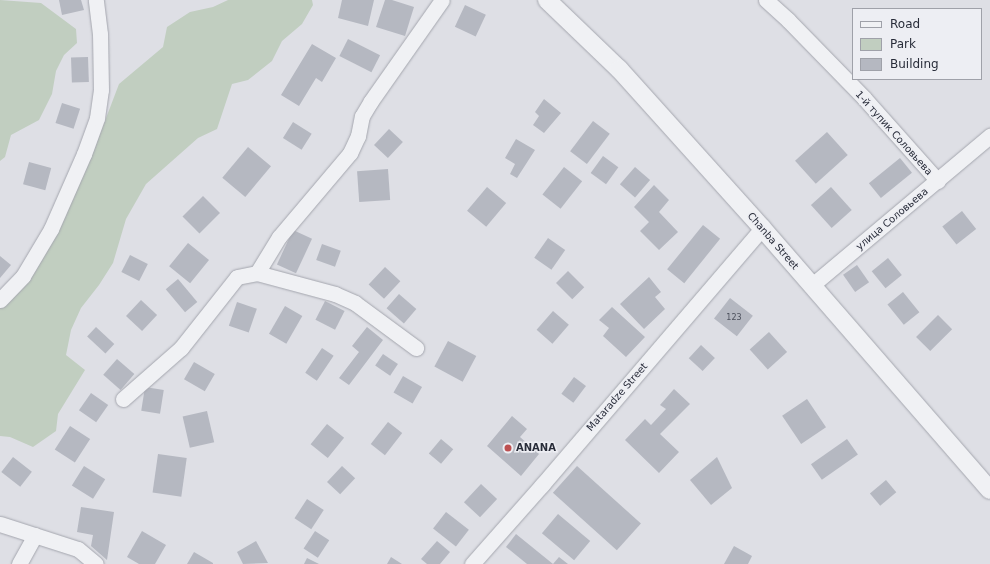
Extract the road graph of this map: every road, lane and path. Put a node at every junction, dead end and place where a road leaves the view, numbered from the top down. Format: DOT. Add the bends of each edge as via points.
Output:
graph roads {
  1 [pos="96,0"];
  2 [pos="442,0"];
  3 [pos="547,0"];
  4 [pos="766,0"];
  5 [pos="990,136"];
  6 [pos="938,181"];
  7 [pos="762,228"];
  8 [pos="257,273"];
  9 [pos="811,286"];
  10 [pos="0,300"];
  11 [pos="416,348"];
  12 [pos="123,399"];
  13 [pos="990,490"];
  14 [pos="0,524"];
  15 [pos="36,534"];
  16 [pos="19,564"];
  17 [pos="96,564"];
  18 [pos="472,564"];
  1 -- 10 [label="street" via="100,34 101,90 97,118 51,229 23,276"];
  2 -- 8 [label="street" via="371,101 362,116 358,136 350,153 279,236"];
  3 -- 7 [label="street, Chanba Street" via="619,69"];
  4 -- 6 [label="street, 1-й тупик Соловьева" via="864,98"];
  5 -- 6 [label="street, улица Соловьева"];
  6 -- 9 [label="street, улица Соловьева"];
  7 -- 9 [label="street, Chanba Street"];
  7 -- 18 [label="street, Mataradze Street"];
  8 -- 11 [label="street" via="335,294 355,303"];
  8 -- 12 [label="street" via="237,277 181,348"];
  9 -- 13 [label="street, Chanba Street"];
  14 -- 15 [label="street"];
  15 -- 16 [label="street"];
  15 -- 17 [label="street" via="78,549"];
}
